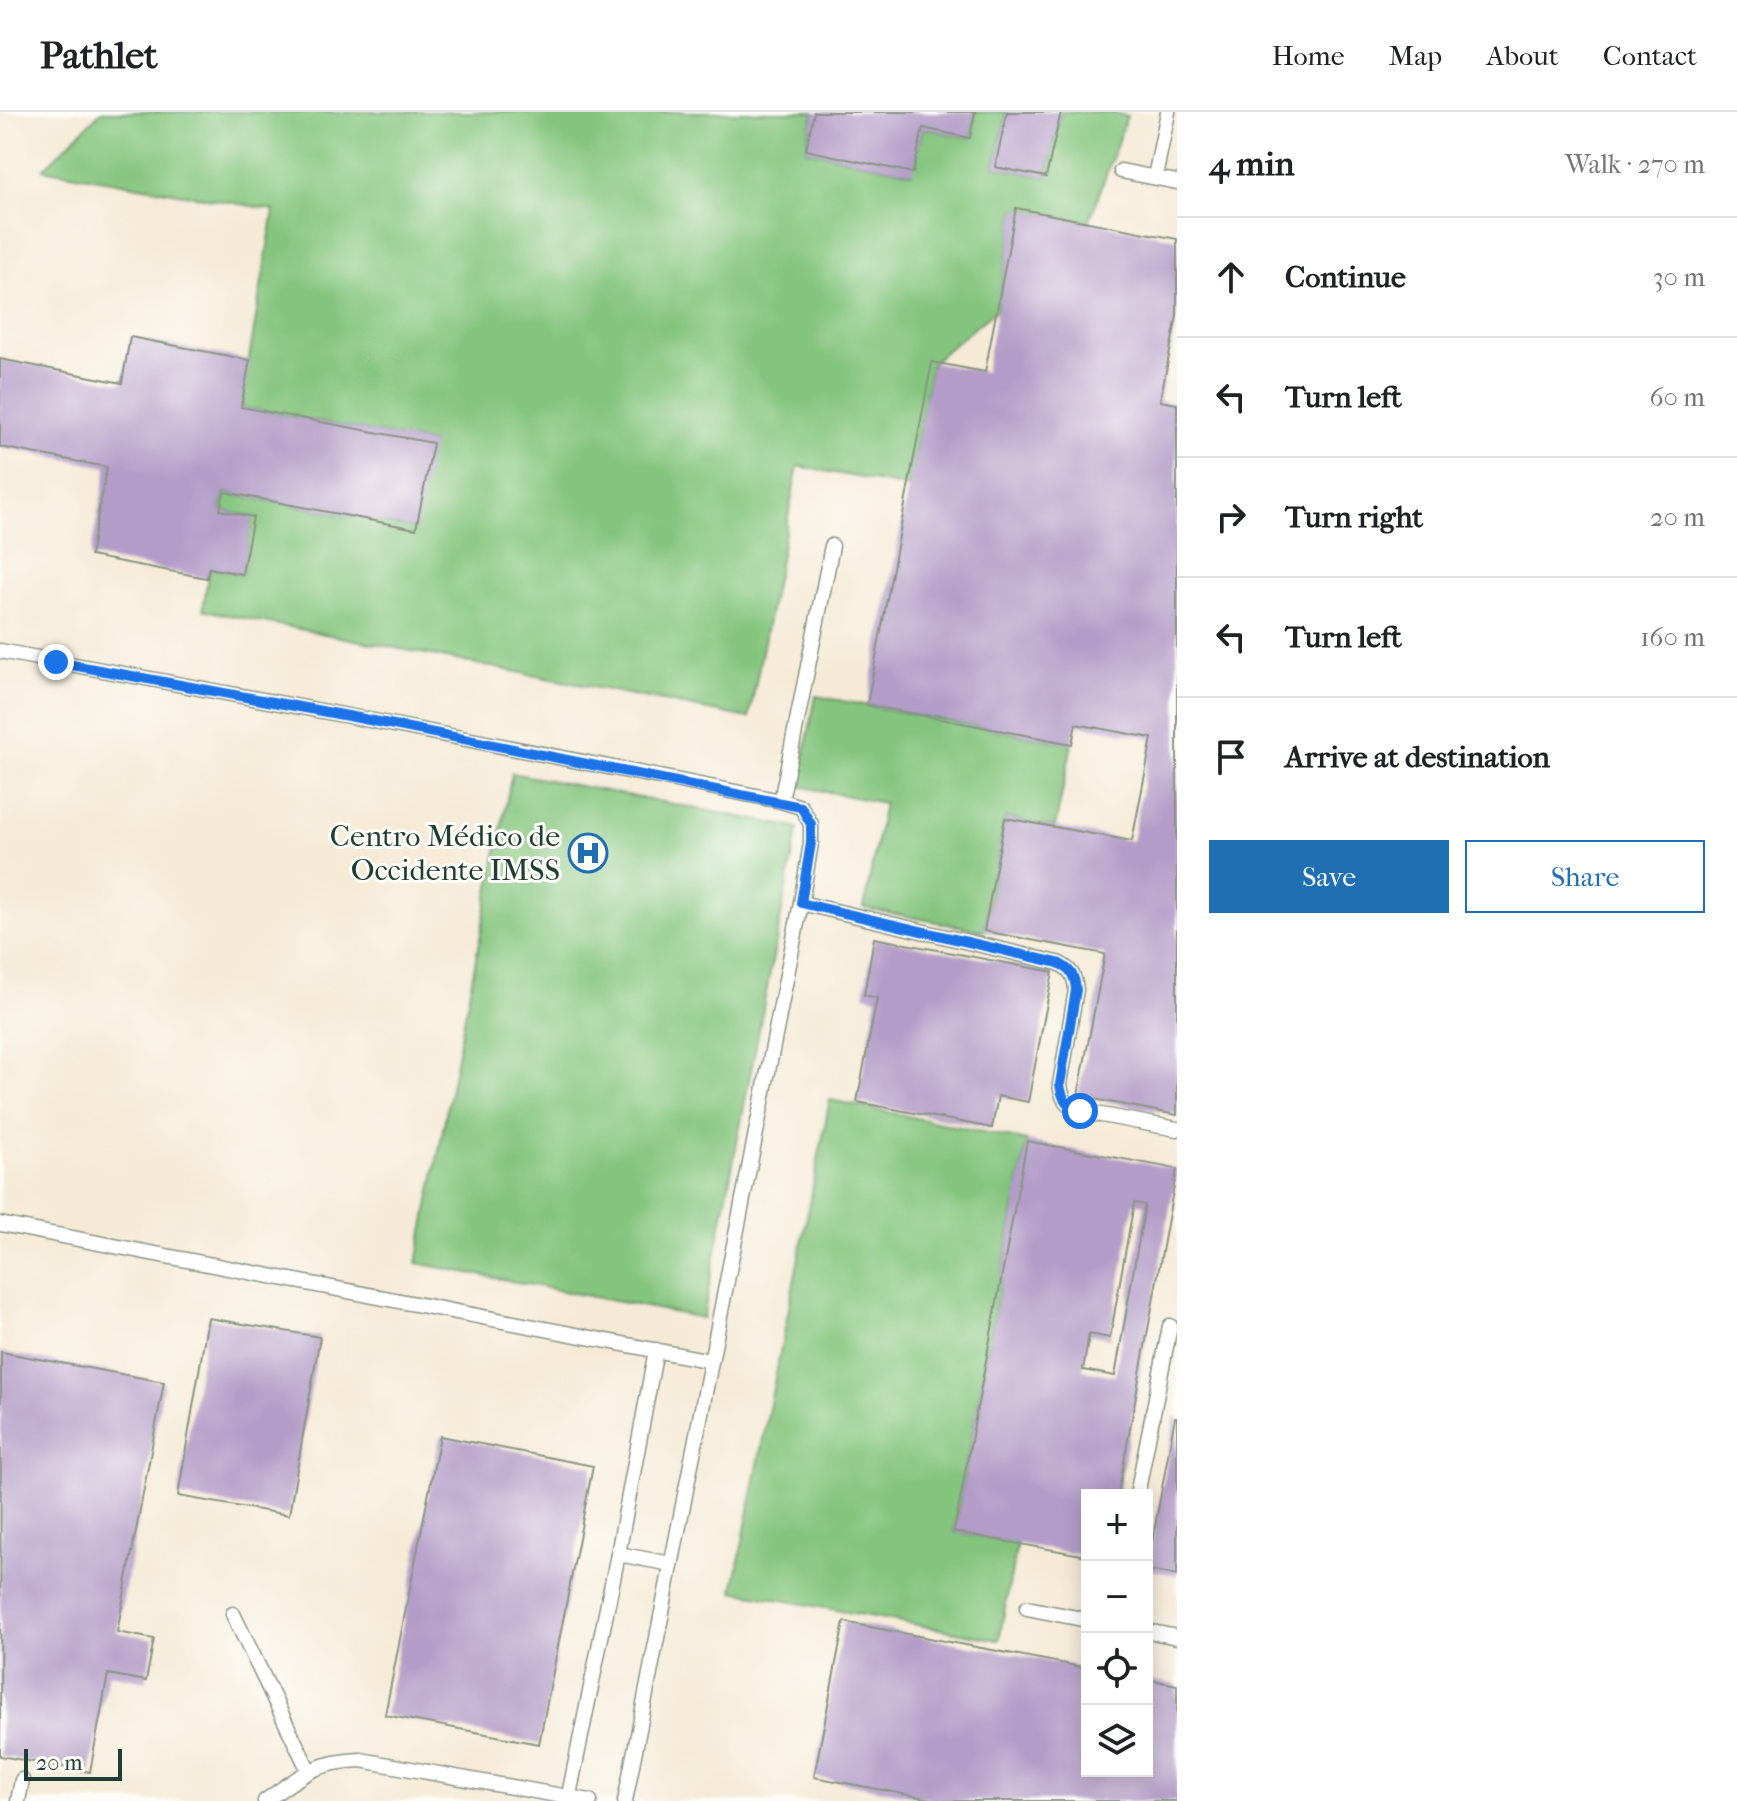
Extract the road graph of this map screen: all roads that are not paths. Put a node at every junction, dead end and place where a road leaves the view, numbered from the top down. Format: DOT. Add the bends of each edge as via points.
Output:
graph roads {
  1 [pos="1168,112"];
  2 [pos="1121,171"];
  3 [pos="1155,177"];
  4 [pos="1177,182"];
  5 [pos="832,546"];
  6 [pos="0,651"];
  7 [pos="781,801"];
  8 [pos="801,903"];
  9 [pos="1177,1129"];
  10 [pos="0,1224"];
  11 [pos="1170,1326"];
  12 [pos="656,1350"];
  13 [pos="711,1361"];
  14 [pos="1138,1489"];
  15 [pos="618,1554"];
  16 [pos="671,1564"];
  17 [pos="1027,1608"];
  18 [pos="233,1614"];
  19 [pos="1081,1619"];
  20 [pos="1153,1632"];
  21 [pos="1177,1637"];
  22 [pos="309,1771"];
  23 [pos="22,1780"];
  24 [pos="569,1795"];
  25 [pos="18,1801"];
  26 [pos="265,1801"];
  27 [pos="590,1801"];
  28 [pos="625,1801"];
  1 -- 3 [label="lane"];
  2 -- 3 [label="lane"];
  3 -- 4 [label="lane"];
  5 -- 7 [label="lane"];
  6 -- 7 [label="lane"];
  7 -- 8 [label="lane" via="801,807 811,824"];
  8 -- 9 [label="lane" via="1068,968 1076,990 1061,1096 1080,1111"];
  8 -- 13 [label="lane"];
  10 -- 12 [label="lane"];
  11 -- 14 [label="lane"];
  12 -- 13 [label="lane"];
  12 -- 15 [label="lane"];
  13 -- 16 [label="lane"];
  15 -- 16 [label="lane"];
  15 -- 24 [label="lane"];
  16 -- 28 [label="lane"];
  17 -- 19 [label="lane"];
  18 -- 22 [label="lane"];
  20 -- 21 [label="lane"];
  22 -- 24 [label="lane" via="334,1761 361,1760"];
  22 -- 26 [label="lane"];
  23 -- 25 [label="lane"];
  24 -- 27 [label="lane"];
}
